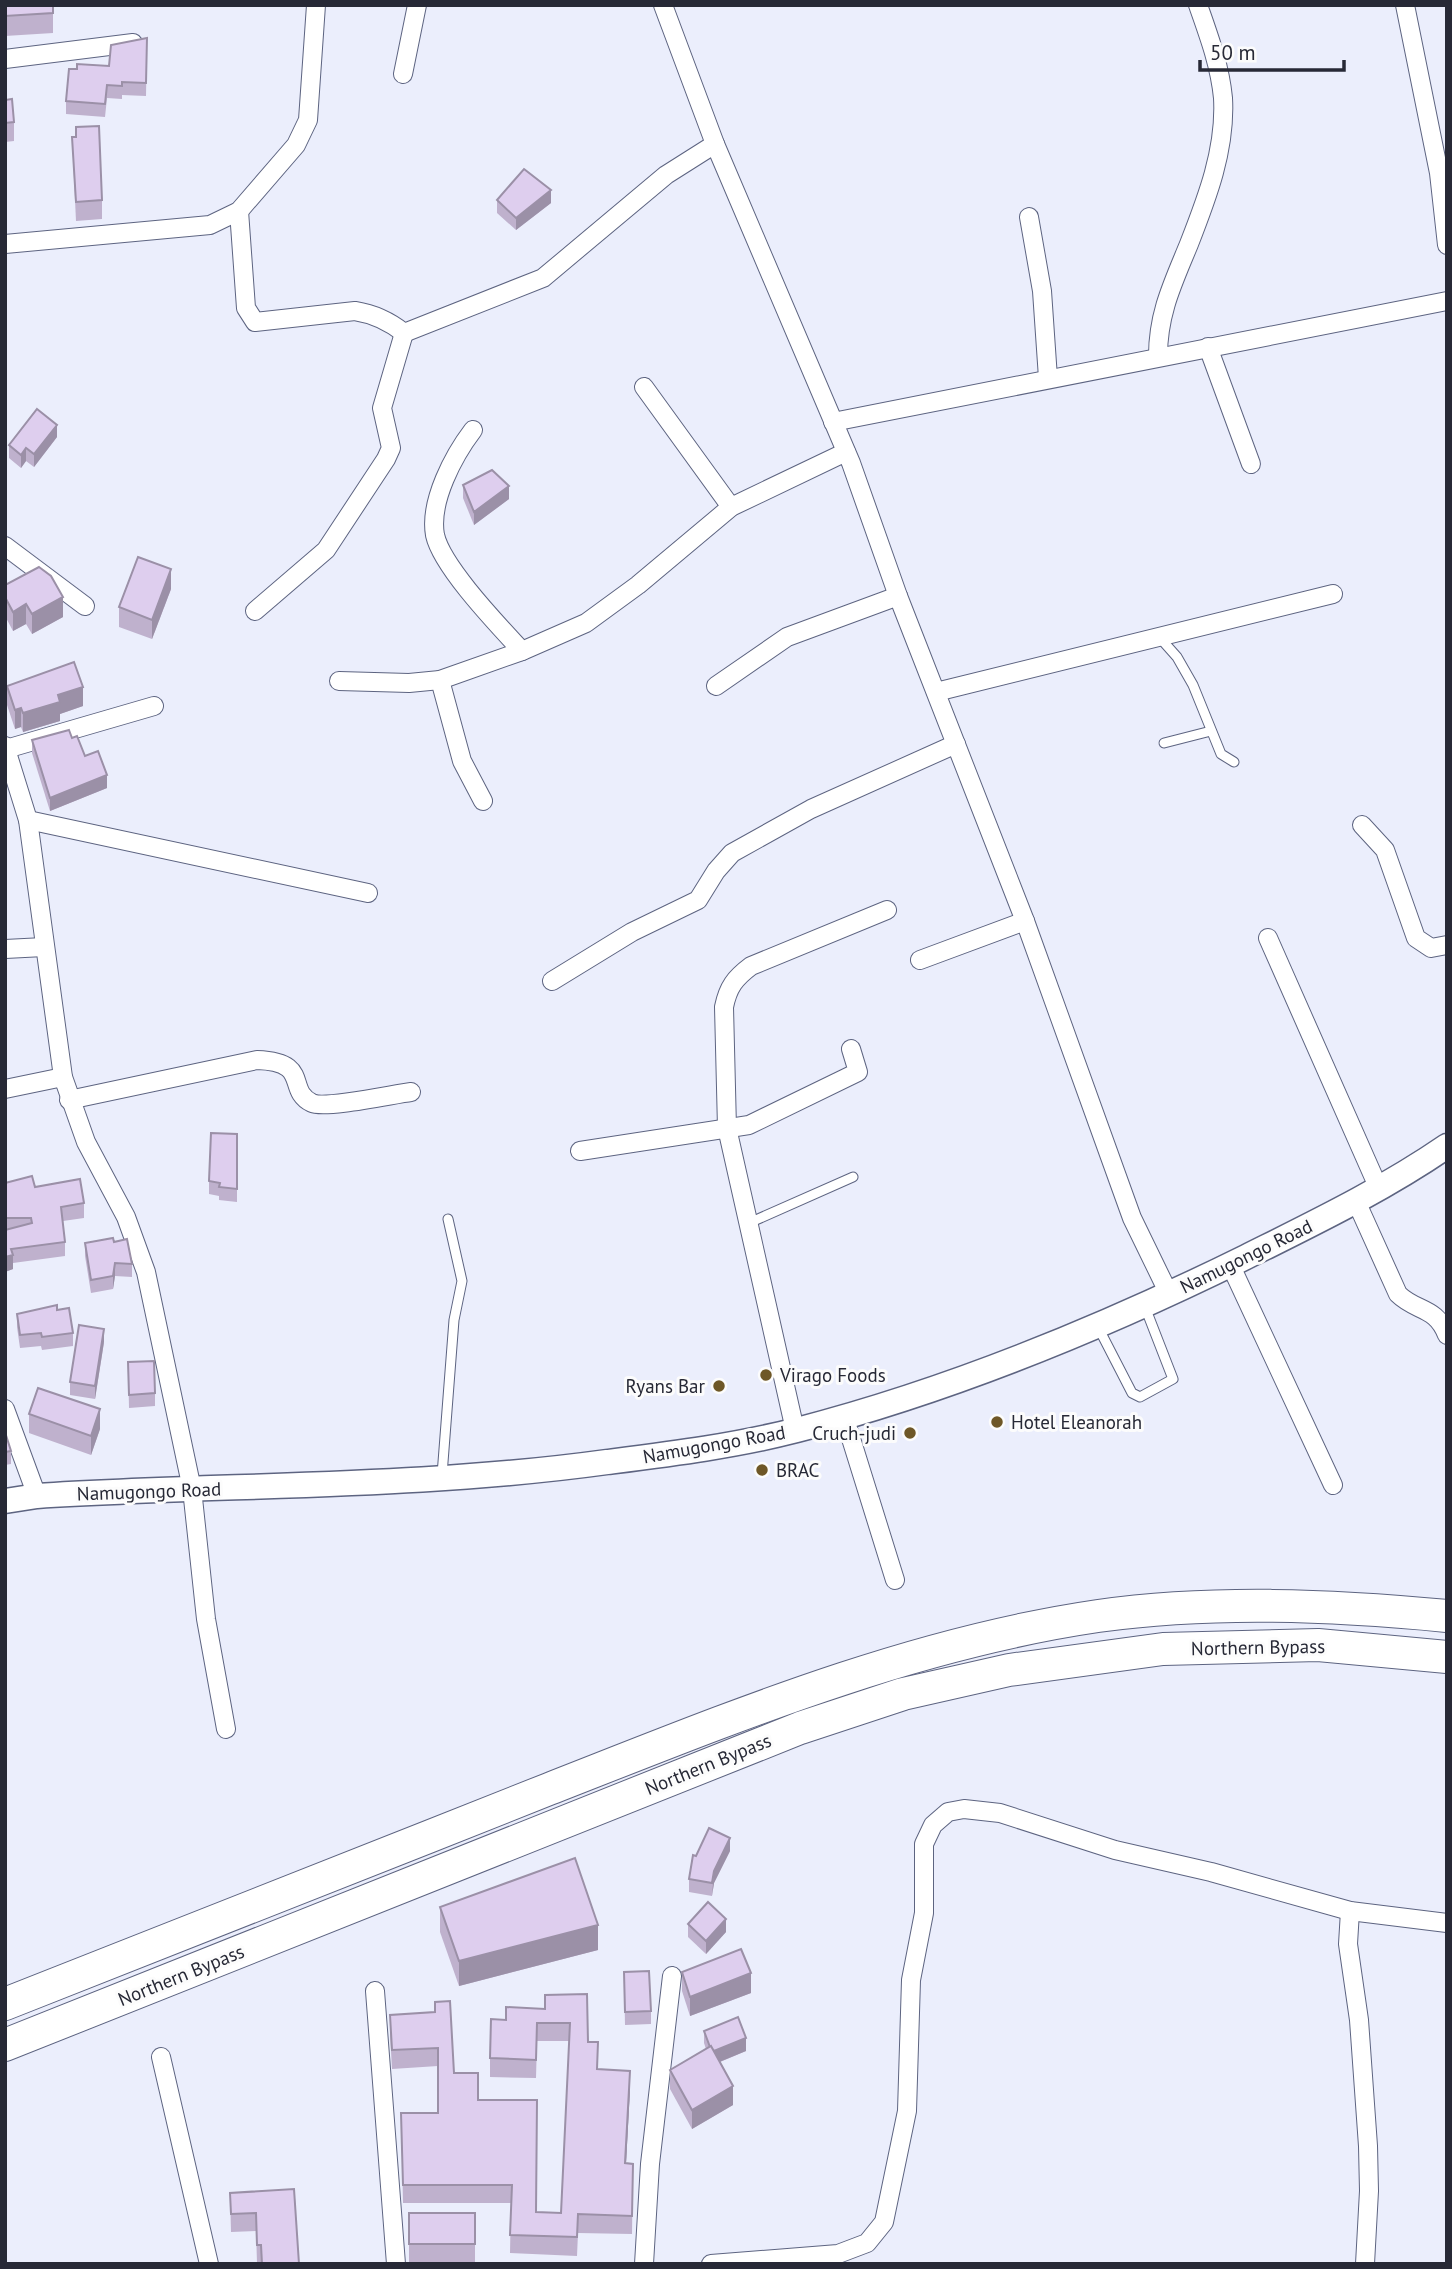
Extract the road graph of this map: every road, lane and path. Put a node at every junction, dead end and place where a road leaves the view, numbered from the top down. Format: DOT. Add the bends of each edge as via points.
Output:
graph roads {
  1 [pos="316,5"];
  2 [pos="417,5"];
  3 [pos="663,5"];
  4 [pos="1198,5"];
  5 [pos="1405,5"];
  6 [pos="140,42"];
  7 [pos="5,59"];
  8 [pos="403,74"];
  9 [pos="715,144"];
  10 [pos="239,211"];
  11 [pos="1029,217"];
  12 [pos="5,244"];
  13 [pos="1447,245"];
  14 [pos="1447,301"];
  15 [pos="404,334"];
  16 [pos="1208,347"];
  17 [pos="1157,356"];
  18 [pos="1048,378"];
  19 [pos="644,387"];
  20 [pos="832,422"];
  21 [pos="473,430"];
  22 [pos="846,452"];
  23 [pos="1251,464"];
  24 [pos="731,507"];
  25 [pos="5,546"];
  26 [pos="1334,594"];
  27 [pos="898,596"];
  28 [pos="85,606"];
  29 [pos="255,611"];
  30 [pos="1161,639"];
  31 [pos="522,651"];
  32 [pos="439,680"];
  33 [pos="339,681"];
  34 [pos="716,686"];
  35 [pos="936,692"];
  36 [pos="154,706"];
  37 [pos="1211,731"];
  38 [pos="1164,743"];
  39 [pos="956,744"];
  40 [pos="6,747"];
  41 [pos="1234,762"];
  42 [pos="13,798"];
  43 [pos="483,801"];
  44 [pos="28,820"];
  45 [pos="1362,825"];
  46 [pos="368,893"];
  47 [pos="887,909"];
  48 [pos="1025,921"];
  49 [pos="1268,938"];
  50 [pos="1447,945"];
  51 [pos="44,947"];
  52 [pos="5,949"];
  53 [pos="920,960"];
  54 [pos="552,981"];
  55 [pos="851,1049"];
  56 [pos="63,1077"];
  57 [pos="5,1089"];
  58 [pos="411,1092"];
  59 [pos="69,1100"];
  60 [pos="727,1128"];
  61 [pos="1447,1146"];
  62 [pos="580,1151"];
  63 [pos="853,1177"];
  64 [pos="1379,1189"];
  65 [pos="1356,1201"];
  66 [pos="448,1219"];
  67 [pos="749,1223"];
  68 [pos="1230,1264"];
  69 [pos="1169,1294"];
  70 [pos="1144,1306"];
  71 [pos="1098,1325"];
  72 [pos="1447,1335"];
  73 [pos="5,1409"];
  74 [pos="844,1416"];
  75 [pos="795,1430"];
  76 [pos="442,1476"];
  77 [pos="1333,1485"];
  78 [pos="192,1489"];
  79 [pos="37,1496"];
  80 [pos="5,1501"];
  81 [pos="895,1580"];
  82 [pos="1447,1616"];
  83 [pos="1447,1657"];
  84 [pos="226,1729"];
  85 [pos="1350,1911"];
  86 [pos="1447,1923"];
  87 [pos="672,1976"];
  88 [pos="374,1991"];
  89 [pos="5,2004"];
  90 [pos="5,2046"];
  91 [pos="162,2057"];
  92 [pos="1360,2262"];
  93 [pos="209,2264"];
  94 [pos="396,2264"];
  95 [pos="644,2264"];
  96 [pos="712,2264"];
  1 -- 10 [label="street" via="308,120 296,145"];
  2 -- 8 [label="street"];
  3 -- 9 [label="street"];
  4 -- 17 [label="street" via="1220,78 1220,134 1214,176 1160,313"];
  5 -- 13 [label="street" via="1439,173"];
  6 -- 7 [label="street"];
  9 -- 15 [label="street" via="666,175 543,278"];
  9 -- 20 [label="street"];
  10 -- 12 [label="street" via="210,225 183,229"];
  10 -- 15 [label="street" via="246,308 255,322 369,313"];
  11 -- 18 [label="street" via="1042,291"];
  14 -- 16 [label="street"];
  15 -- 29 [label="street" via="382,408 391,448 386,459 326,550"];
  16 -- 17 [label="street"];
  16 -- 23 [label="street"];
  17 -- 18 [label="street"];
  18 -- 20 [label="street"];
  19 -- 24 [label="street"];
  20 -- 22 [label="street"];
  21 -- 31 [label="street" via="445,478 435,533 441,551"];
  22 -- 24 [label="street"];
  22 -- 27 [label="street"];
  24 -- 31 [label="street" via="586,623"];
  25 -- 28 [label="street"];
  26 -- 30 [label="street"];
  27 -- 34 [label="street" via="787,637"];
  27 -- 35 [label="street"];
  30 -- 35 [label="street"];
  30 -- 37 [label="lane" via="1193,685"];
  31 -- 32 [label="street"];
  32 -- 33 [label="street"];
  32 -- 43 [label="street" via="462,761"];
  35 -- 39 [label="street"];
  36 -- 40 [label="street"];
  37 -- 38 [label="lane"];
  37 -- 41 [label="lane" via="1221,754"];
  39 -- 48 [label="street"];
  39 -- 54 [label="street" via="811,809 732,853 698,900 632,932"];
  40 -- 42 [label="street"];
  42 -- 44 [label="street"];
  44 -- 46 [label="street"];
  44 -- 51 [label="street"];
  45 -- 50 [label="street" via="1385,850 1416,938 1431,948"];
  47 -- 60 [label="street" via="751,966 734,978 724,1007"];
  48 -- 53 [label="street"];
  48 -- 69 [label="street" via="1132,1218"];
  49 -- 64 [label="street"];
  51 -- 52 [label="street"];
  51 -- 56 [label="street"];
  55 -- 60 [label="street" via="858,1072 769,1117"];
  56 -- 57 [label="street"];
  56 -- 59 [label="street"];
  58 -- 59 [label="street" via="320,1106 305,1098 289,1066 257,1060"];
  59 -- 78 [label="street" via="126,1217 145,1272"];
  60 -- 62 [label="street"];
  60 -- 67 [label="street"];
  61 -- 64 [label="main road, Namugongo Road"];
  63 -- 67 [label="lane"];
  64 -- 65 [label="main road, Namugongo Road"];
  65 -- 68 [label="main road, Namugongo Road"];
  65 -- 72 [label="street" via="1398,1294 1430,1311 1443,1323"];
  66 -- 76 [label="lane" via="461,1281"];
  67 -- 75 [label="street"];
  68 -- 69 [label="main road, Namugongo Road"];
  68 -- 77 [label="street"];
  69 -- 70 [label="main road, Namugongo Road"];
  70 -- 71 [label="main road, Namugongo Road"];
  70 -- 71 [label="lane" via="1173,1378 1140,1397 1132,1393"];
  71 -- 74 [label="main road, Namugongo Road"];
  73 -- 79 [label="street"];
  74 -- 75 [label="main road, Namugongo Road"];
  74 -- 81 [label="street"];
  75 -- 76 [label="main road, Namugongo Road" via="603,1463"];
  76 -- 78 [label="main road, Namugongo Road"];
  78 -- 79 [label="main road, Namugongo Road"];
  78 -- 84 [label="street" via="206,1619"];
  79 -- 80 [label="main road, Namugongo Road"];
  82 -- 89 [label="highway, Northern Bypass" via="1339,1606 1209,1606 1099,1616 971,1641 852,1674 674,1740"];
  83 -- 90 [label="highway, Northern Bypass" via="1318,1645 1163,1649 1009,1670 903,1694 800,1728"];
  85 -- 86 [label="street"];
  85 -- 92 [label="street" via="1348,1944 1368,2146 1369,2191"];
  85 -- 96 [label="street" via="1115,1850 1000,1813 948,1812 933,1825 924,1844 924,1913 912,1980 907,2111 884,2221 867,2243 838,2254"];
  87 -- 95 [label="street" via="650,2164"];
  88 -- 94 [label="street"];
  91 -- 93 [label="street"];
}
